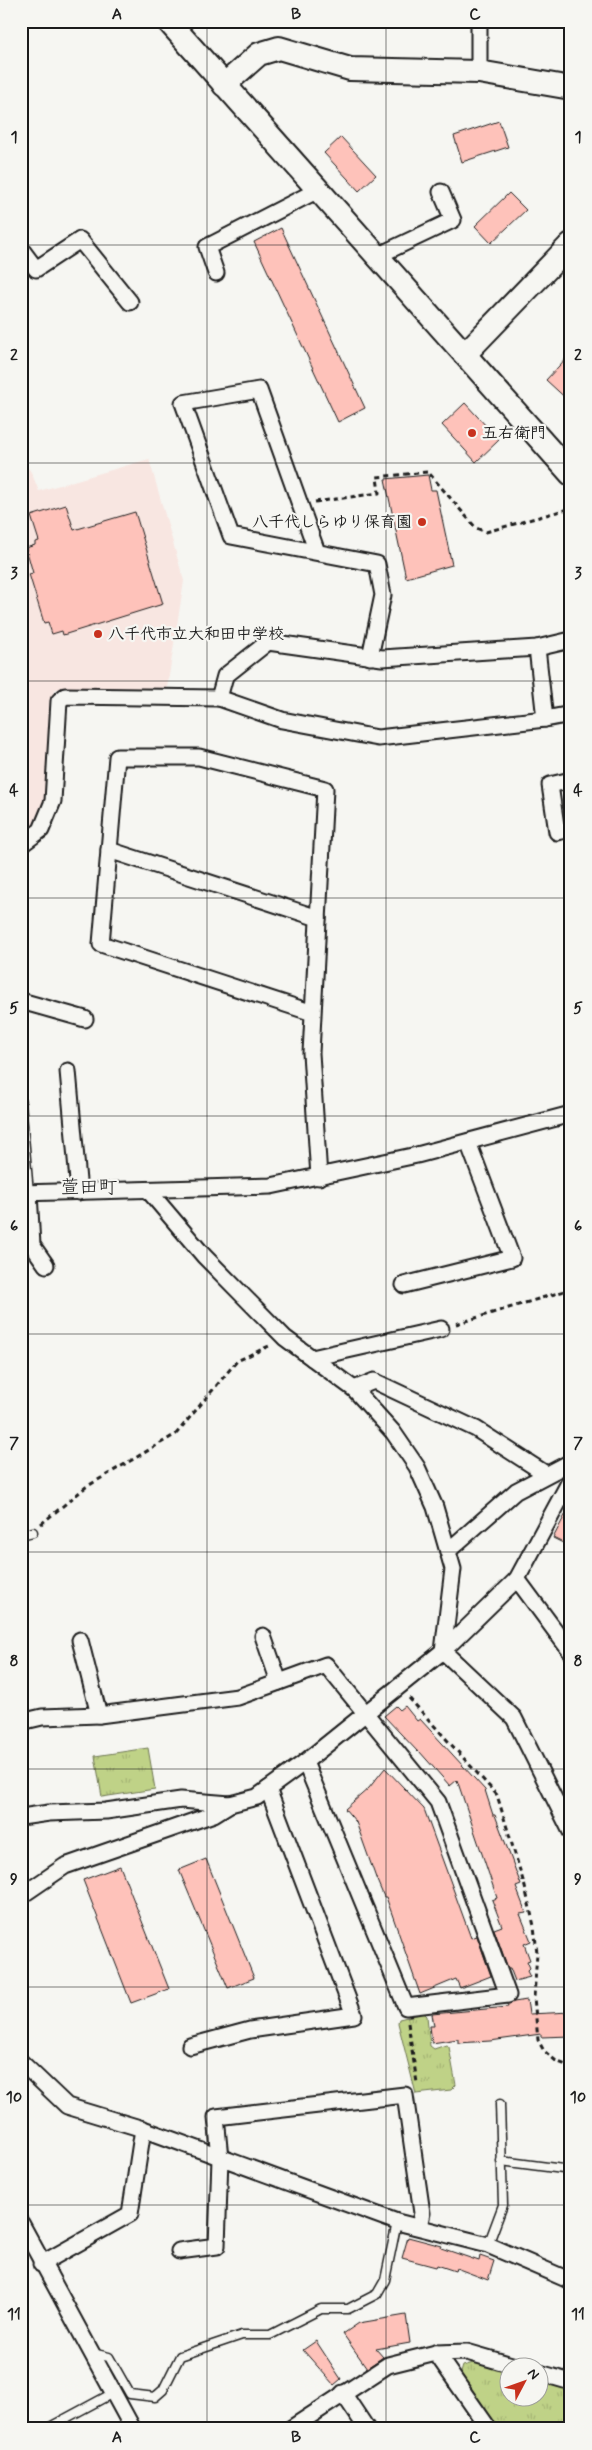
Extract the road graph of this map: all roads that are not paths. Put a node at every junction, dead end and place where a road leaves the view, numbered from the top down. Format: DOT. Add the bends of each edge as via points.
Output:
graph roads {
  1 [pos="478,21"];
  2 [pos="176,25"];
  3 [pos="479,72"];
  4 [pos="224,85"];
  5 [pos="571,88"];
  6 [pos="318,190"];
  7 [pos="441,192"];
  8 [pos="571,244"];
  9 [pos="21,249"];
  10 [pos="378,256"];
  11 [pos="216,273"];
  12 [pos="130,302"];
  13 [pos="465,354"];
  14 [pos="571,474"];
  15 [pos="317,552"];
  16 [pos="571,640"];
  17 [pos="537,648"];
  18 [pos="370,657"];
  19 [pos="219,698"];
  20 [pos="571,714"];
  21 [pos="544,719"];
  22 [pos="571,780"];
  23 [pos="571,829"];
  24 [pos="21,845"];
  25 [pos="109,850"];
  26 [pos="318,918"];
  27 [pos="21,1001"];
  28 [pos="313,1013"];
  29 [pos="85,1019"];
  30 [pos="68,1071"];
  31 [pos="21,1102"];
  32 [pos="571,1114"];
  33 [pos="468,1142"];
  34 [pos="318,1177"];
  35 [pos="148,1190"];
  36 [pos="79,1192"];
  37 [pos="25,1193"];
  38 [pos="46,1265"];
  39 [pos="404,1285"];
  40 [pos="441,1328"];
  41 [pos="312,1358"];
  42 [pos="354,1389"];
  43 [pos="571,1462"];
  44 [pos="546,1474"];
  45 [pos="571,1479"];
  46 [pos="33,1532"];
  47 [pos="21,1535"];
  48 [pos="448,1551"];
  49 [pos="517,1579"];
  50 [pos="263,1636"];
  51 [pos="80,1640"];
  52 [pos="444,1651"];
  53 [pos="571,1652"];
  54 [pos="279,1682"];
  55 [pos="364,1714"];
  56 [pos="99,1715"];
  57 [pos="21,1722"];
  58 [pos="305,1762"];
  59 [pos="268,1789"];
  60 [pos="230,1804"];
  61 [pos="21,1817"];
  62 [pos="571,1832"];
  63 [pos="21,1896"];
  64 [pos="190,2046"];
  65 [pos="21,2062"];
  66 [pos="500,2104"];
  67 [pos="144,2129"];
  68 [pos="220,2158"];
  69 [pos="501,2161"];
  70 [pos="571,2170"];
  71 [pos="397,2222"];
  72 [pos="419,2226"];
  73 [pos="24,2234"];
  74 [pos="488,2245"];
  75 [pos="179,2251"];
  76 [pos="41,2264"];
  77 [pos="571,2281"];
  78 [pos="91,2353"];
  79 [pos="436,2354"];
  80 [pos="500,2361"];
  81 [pos="550,2376"];
  82 [pos="571,2382"];
  83 [pos="113,2393"];
  84 [pos="343,2393"];
  85 [pos="46,2429"];
  86 [pos="133,2429"];
  87 [pos="290,2429"];
  88 [pos="367,2429"];
  89 [pos="489,2429"];
  1 -- 3 [label="street"];
  2 -- 4 [label="street"];
  3 -- 4 [label="street" via="350,69 279,48 259,54"];
  3 -- 5 [label="street"];
  4 -- 6 [label="street"];
  6 -- 10 [label="street"];
  6 -- 11 [label="street" via="207,247"];
  7 -- 10 [label="street" via="453,220"];
  8 -- 13 [label="street"];
  9 -- 12 [label="street" via="36,269 80,240"];
  10 -- 13 [label="street"];
  13 -- 14 [label="street"];
  15 -- 15 [label="street" via="231,536 183,403 259,390"];
  15 -- 18 [label="street" via="377,564 383,595"];
  16 -- 17 [label="street"];
  17 -- 18 [label="street"];
  17 -- 21 [label="street"];
  18 -- 19 [label="street" via="268,642 225,676"];
  19 -- 21 [label="street" via="282,720 378,738"];
  19 -- 24 [label="street" via="65,696 59,701 54,801 41,830"];
  20 -- 21 [label="street"];
  22 -- 23 [label="street" via="550,785 557,832"];
  25 -- 26 [label="street"];
  25 -- 26 [label="street" via="117,757 200,757 325,789"];
  25 -- 28 [label="street" via="101,944"];
  26 -- 28 [label="street"];
  27 -- 29 [label="street"];
  28 -- 34 [label="street" via="310,1053"];
  30 -- 36 [label="street"];
  31 -- 37 [label="lane"];
  32 -- 33 [label="street"];
  33 -- 34 [label="street"];
  33 -- 39 [label="street" via="512,1258"];
  34 -- 35 [label="street" via="272,1186"];
  35 -- 36 [label="street"];
  35 -- 41 [label="street" via="204,1256 285,1338"];
  36 -- 37 [label="street"];
  37 -- 38 [label="street" via="32,1245"];
  40 -- 41 [label="street"];
  41 -- 42 [label="street"];
  42 -- 44 [label="street" via="374,1381 476,1429"];
  42 -- 48 [label="street" via="393,1432 417,1467 435,1507"];
  43 -- 44 [label="street"];
  44 -- 48 [label="street" via="516,1491"];
  45 -- 49 [label="street"];
  46 -- 47 [label="lane"];
  48 -- 52 [label="street" via="453,1569"];
  49 -- 52 [label="street"];
  49 -- 53 [label="street"];
  50 -- 54 [label="street"];
  51 -- 56 [label="street"];
  52 -- 55 [label="street"];
  52 -- 62 [label="street" via="514,1718"];
  54 -- 55 [label="street" via="326,1665"];
  54 -- 56 [label="street" via="238,1697"];
  55 -- 58 [label="street"];
  55 -- 58 [label="street" via="438,1802 508,1995 406,2007"];
  56 -- 57 [label="street"];
  58 -- 59 [label="street"];
  59 -- 60 [label="street" via="257,1797"];
  59 -- 64 [label="street" via="354,2015 250,2030"];
  60 -- 61 [label="street" via="181,1800 106,1811 49,1812"];
  60 -- 63 [label="street" via="214,1814 65,1866"];
  65 -- 67 [label="street" via="67,2106"];
  66 -- 69 [label="lane"];
  67 -- 68 [label="street"];
  67 -- 76 [label="street" via="130,2214"];
  68 -- 71 [label="street"];
  68 -- 72 [label="street" via="216,2117 405,2095 422,2213"];
  68 -- 75 [label="street" via="217,2246"];
  69 -- 70 [label="lane"];
  69 -- 74 [label="lane" via="503,2205"];
  71 -- 72 [label="street"];
  71 -- 78 [label="lane" via="385,2280 377,2294 348,2309 320,2309 270,2335 242,2335 180,2356 164,2390 155,2397 130,2394 109,2357"];
  72 -- 74 [label="street"];
  73 -- 76 [label="street"];
  74 -- 77 [label="street"];
  76 -- 78 [label="street"];
  78 -- 83 [label="street"];
  79 -- 80 [label="street" via="468,2352"];
  79 -- 84 [label="street" via="388,2365"];
  79 -- 89 [label="street"];
  81 -- 82 [label="street"];
  83 -- 85 [label="lane"];
  83 -- 86 [label="street"];
  84 -- 87 [label="street"];
  84 -- 88 [label="street"];
}
